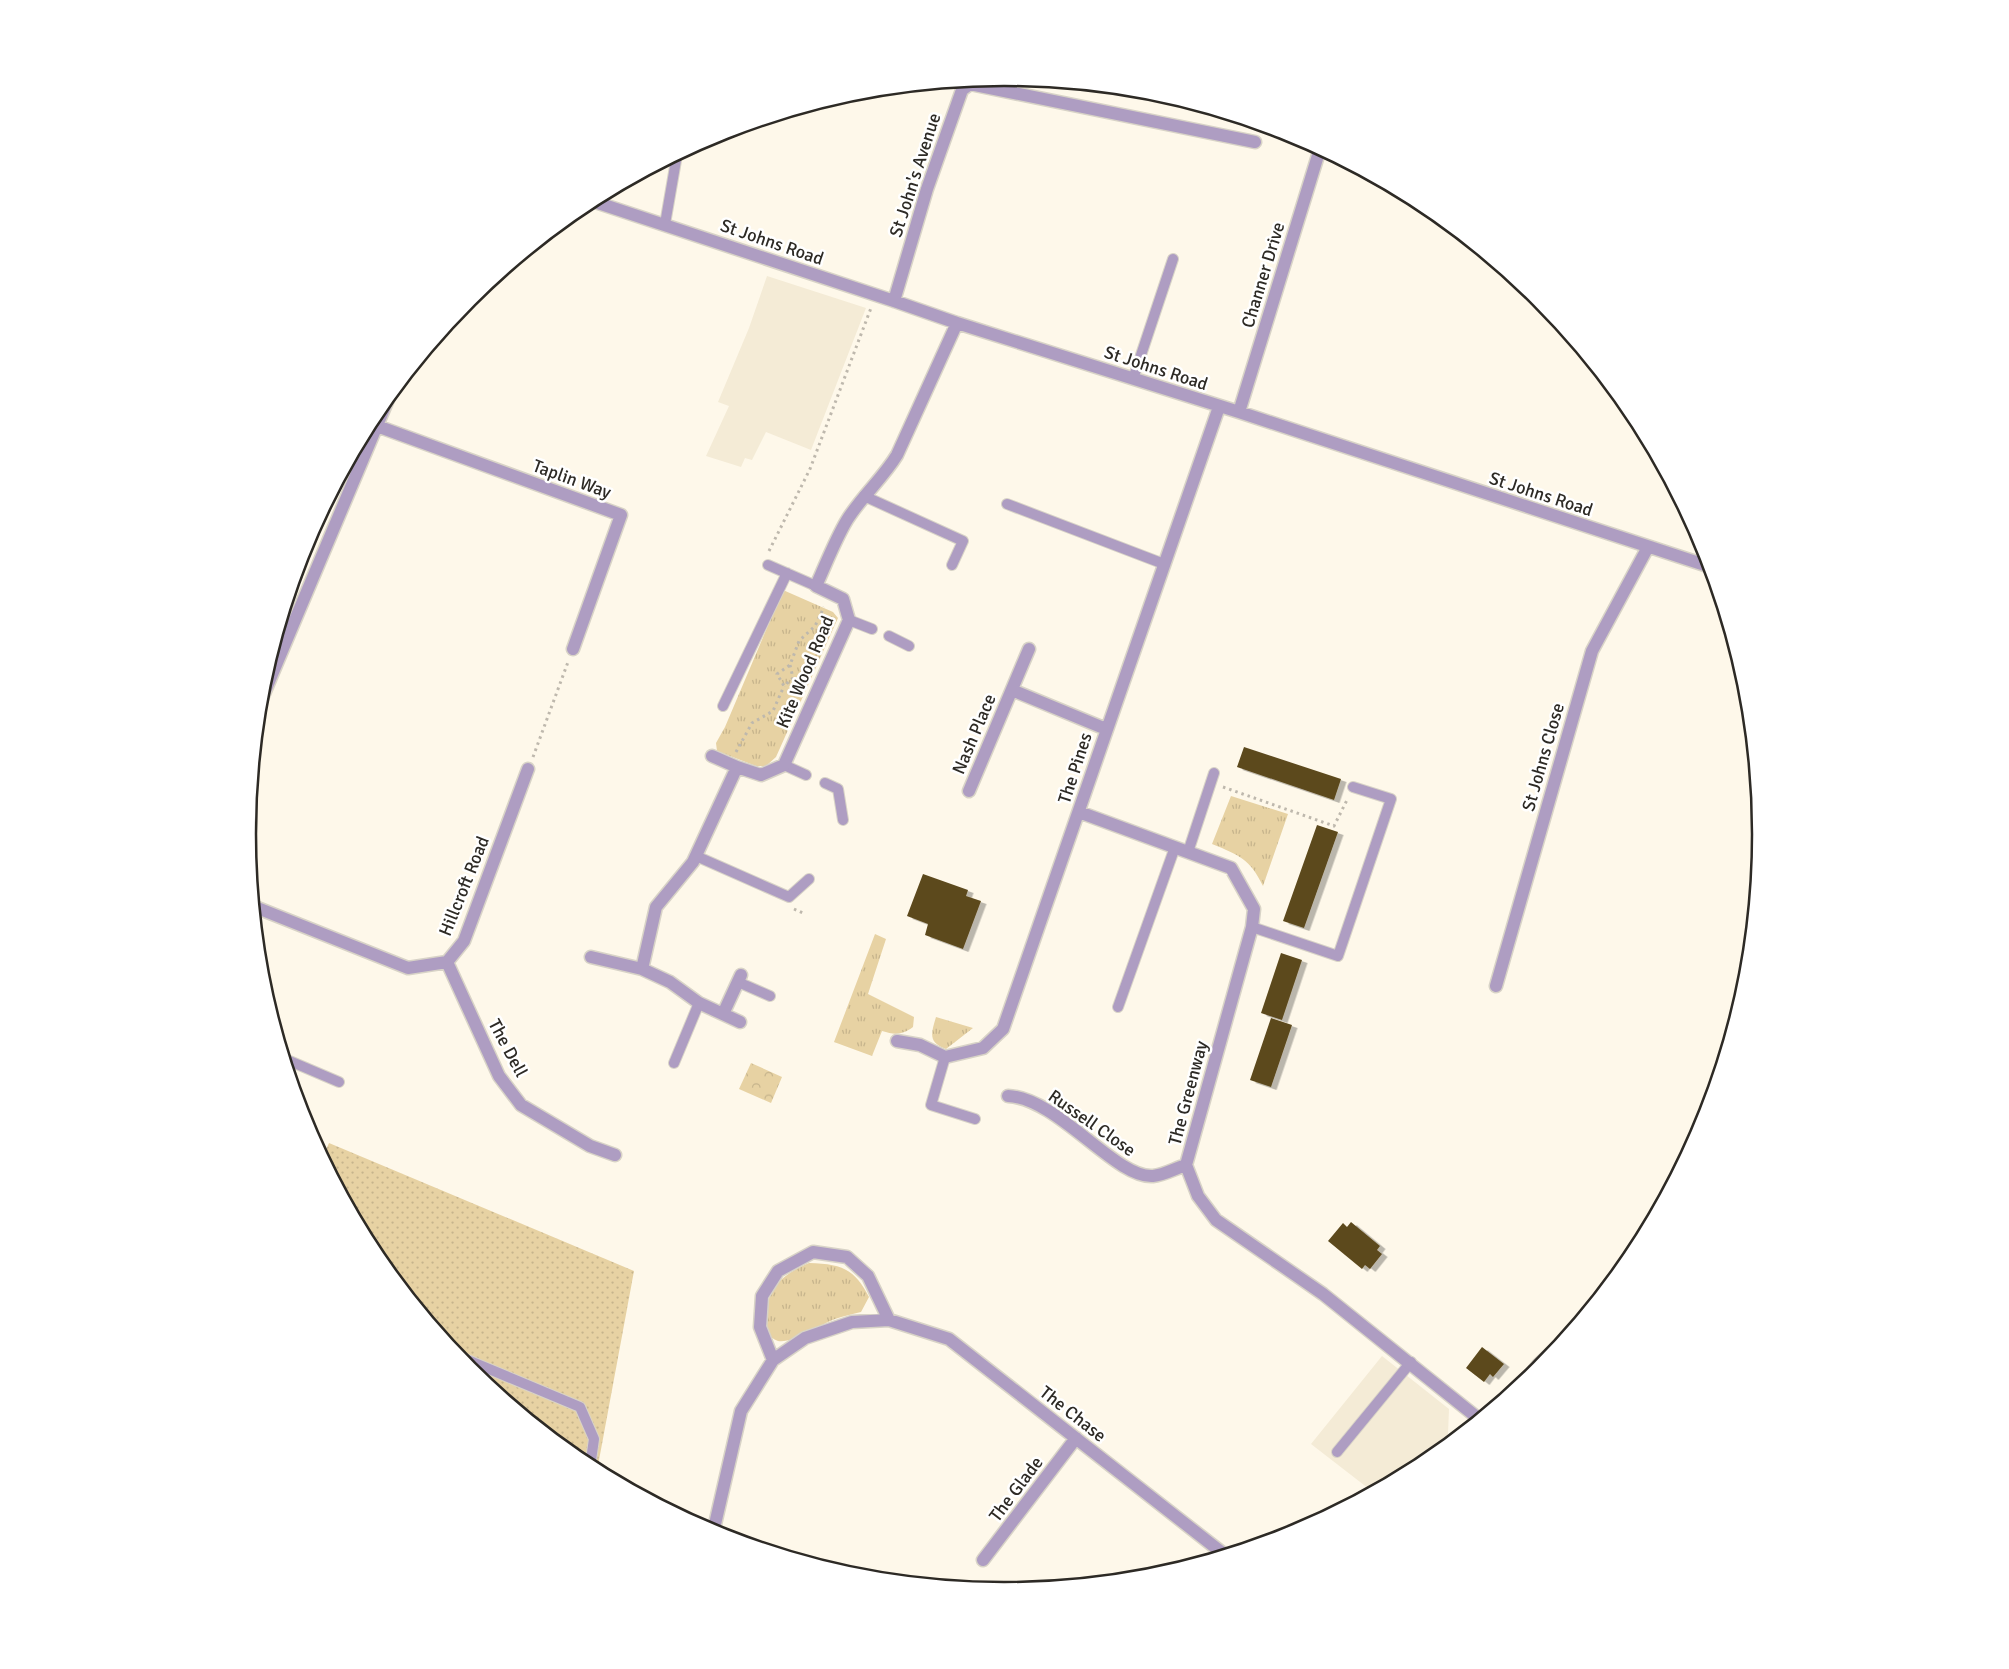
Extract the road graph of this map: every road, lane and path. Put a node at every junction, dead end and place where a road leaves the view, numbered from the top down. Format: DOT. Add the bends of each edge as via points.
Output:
graph roads {
  1 [pos="984,87"];
  2 [pos="965,88"];
  3 [pos="1255,142"];
  4 [pos="1318,155"];
  5 [pos="676,162"];
  6 [pos="602,204"];
  7 [pos="665,224"];
  8 [pos="1173,259"];
  9 [pos="876,295"];
  10 [pos="894,301"];
  11 [pos="957,324"];
  12 [pos="1133,379"];
  13 [pos="1219,407"];
  14 [pos="1238,412"];
  15 [pos="377,426"];
  16 [pos="376,429"];
  17 [pos="864,496"];
  18 [pos="1007,504"];
  19 [pos="1648,547"];
  20 [pos="1164,564"];
  21 [pos="1702,564"];
  22 [pos="768,565"];
  23 [pos="952,565"];
  24 [pos="787,573"];
  25 [pos="816,586"];
  26 [pos="830,592"];
  27 [pos="849,620"];
  28 [pos="872,629"];
  29 [pos="284,634"];
  30 [pos="889,636"];
  31 [pos="909,646"];
  32 [pos="573,648"];
  33 [pos="1029,649"];
  34 [pos="790,665"];
  35 [pos="784,686"];
  36 [pos="1012,690"];
  37 [pos="723,706"];
  38 [pos="1106,729"];
  39 [pos="712,756"];
  40 [pos="784,765"];
  41 [pos="737,767"];
  42 [pos="528,769"];
  43 [pos="806,775"];
  44 [pos="1212,778"];
  45 [pos="825,783"];
  46 [pos="1354,787"];
  47 [pos="969,791"];
  48 [pos="1079,812"];
  49 [pos="843,820"];
  50 [pos="1175,847"];
  51 [pos="1188,852"];
  52 [pos="696,856"];
  53 [pos="809,879"];
  54 [pos="261,909"];
  55 [pos="1252,927"];
  56 [pos="591,957"];
  57 [pos="447,962"];
  58 [pos="642,968"];
  59 [pos="739,978"];
  60 [pos="1496,986"];
  61 [pos="770,996"];
  62 [pos="699,1003"];
  63 [pos="1118,1007"];
  64 [pos="723,1014"];
  65 [pos="740,1022"];
  66 [pos="897,1041"];
  67 [pos="945,1057"];
  68 [pos="292,1062"];
  69 [pos="674,1063"];
  70 [pos="339,1082"];
  71 [pos="1008,1096"];
  72 [pos="975,1119"];
  73 [pos="615,1155"];
  74 [pos="1186,1165"];
  75 [pos="890,1320"];
  76 [pos="773,1360"];
  77 [pos="1410,1362"];
  78 [pos="474,1363"];
  79 [pos="1475,1416"];
  80 [pos="1076,1438"];
  81 [pos="1337,1452"];
  82 [pos="591,1458"];
  83 [pos="715,1525"];
  84 [pos="1219,1551"];
  85 [pos="983,1560"];
  1 -- 3 [label="street, St John's Avenue"];
  2 -- 10 [label="street, St John's Avenue" via="928,189"];
  4 -- 14 [label="street, Channer Drive"];
  5 -- 7 [label="lane"];
  6 -- 7 [label="street, St Johns Road"];
  7 -- 9 [label="street, St Johns Road"];
  8 -- 12 [label="lane"];
  9 -- 10 [label="street, St Johns Road"];
  9 -- 22 [label="path" via="810,469 769,551"];
  10 -- 11 [label="street, St Johns Road"];
  11 -- 12 [label="street, St Johns Road"];
  11 -- 17 [label="street" via="897,455"];
  12 -- 13 [label="street, St Johns Road"];
  13 -- 14 [label="street, St Johns Road"];
  13 -- 20 [label="street, The Pines"];
  14 -- 19 [label="street, St Johns Road"];
  15 -- 32 [label="street, Taplin Way" via="621,515"];
  16 -- 29 [label="street"];
  17 -- 23 [label="lane" via="963,542"];
  17 -- 25 [label="street" via="847,521"];
  18 -- 20 [label="lane"];
  19 -- 21 [label="street, St Johns Road"];
  19 -- 60 [label="street, St Johns Close" via="1592,652"];
  20 -- 38 [label="street, The Pines"];
  22 -- 24 [label="lane"];
  24 -- 25 [label="lane"];
  24 -- 37 [label="lane"];
  25 -- 26 [label="street, Kite Wood Road"];
  26 -- 27 [label="street, Kite Wood Road" via="843,599"];
  26 -- 34 [label="path" via="816,626 799,641"];
  27 -- 28 [label="lane"];
  27 -- 40 [label="street, Kite Wood Road"];
  30 -- 31 [label="lane"];
  32 -- 42 [label="path"];
  33 -- 36 [label="street, Nash Place"];
  34 -- 35 [label="path" via="793,678"];
  34 -- 35 [label="path" via="777,674"];
  35 -- 41 [label="path" via="773,711 752,723 734,755"];
  36 -- 38 [label="street, Nash Place"];
  36 -- 47 [label="street, Nash Place"];
  38 -- 48 [label="street, The Pines"];
  39 -- 41 [label="street"];
  40 -- 41 [label="street" via="761,775"];
  40 -- 43 [label="lane"];
  41 -- 52 [label="street"];
  42 -- 57 [label="street, Hillcroft Road" via="464,941"];
  44 -- 46 [label="path" via="1334,826"];
  44 -- 51 [label="lane"];
  45 -- 49 [label="lane" via="838,789"];
  46 -- 55 [label="lane" via="1391,800 1338,956"];
  48 -- 50 [label="street, The Greenway"];
  48 -- 67 [label="street, The Pines" via="1003,1029 983,1048"];
  50 -- 51 [label="street, The Greenway"];
  50 -- 63 [label="lane"];
  51 -- 55 [label="street, The Greenway" via="1231,868 1254,910"];
  52 -- 53 [label="lane" via="789,897"];
  52 -- 58 [label="street" via="656,907"];
  54 -- 57 [label="street, Hillcroft Road" via="408,968"];
  55 -- 74 [label="street, The Greenway"];
  56 -- 58 [label="street"];
  57 -- 73 [label="street, The Dell" via="499,1076 521,1105 590,1146"];
  58 -- 62 [label="street" via="670,982"];
  59 -- 61 [label="lane"];
  59 -- 64 [label="street"];
  62 -- 64 [label="street"];
  62 -- 69 [label="lane"];
  64 -- 65 [label="street"];
  66 -- 67 [label="street" via="920,1045"];
  67 -- 72 [label="lane" via="931,1105"];
  68 -- 70 [label="lane"];
  71 -- 74 [label="street, Russell Close" via="1021,1096 1070,1124 1130,1171 1152,1176"];
  74 -- 77 [label="street, The Greenway" via="1198,1196 1216,1220 1323,1294"];
  75 -- 76 [label="street, The Chase" via="852,1322 804,1338"];
  75 -- 76 [label="street" via="868,1276 846,1257 813,1252 778,1271 762,1296 760,1327"];
  75 -- 80 [label="street, The Chase" via="949,1339"];
  76 -- 83 [label="street, The Chase" via="742,1411"];
  77 -- 79 [label="street, The Greenway"];
  77 -- 81 [label="lane"];
  78 -- 82 [label="lane" via="580,1407 594,1439"];
  80 -- 84 [label="street, The Chase"];
  80 -- 85 [label="street, The Glade"];
}
